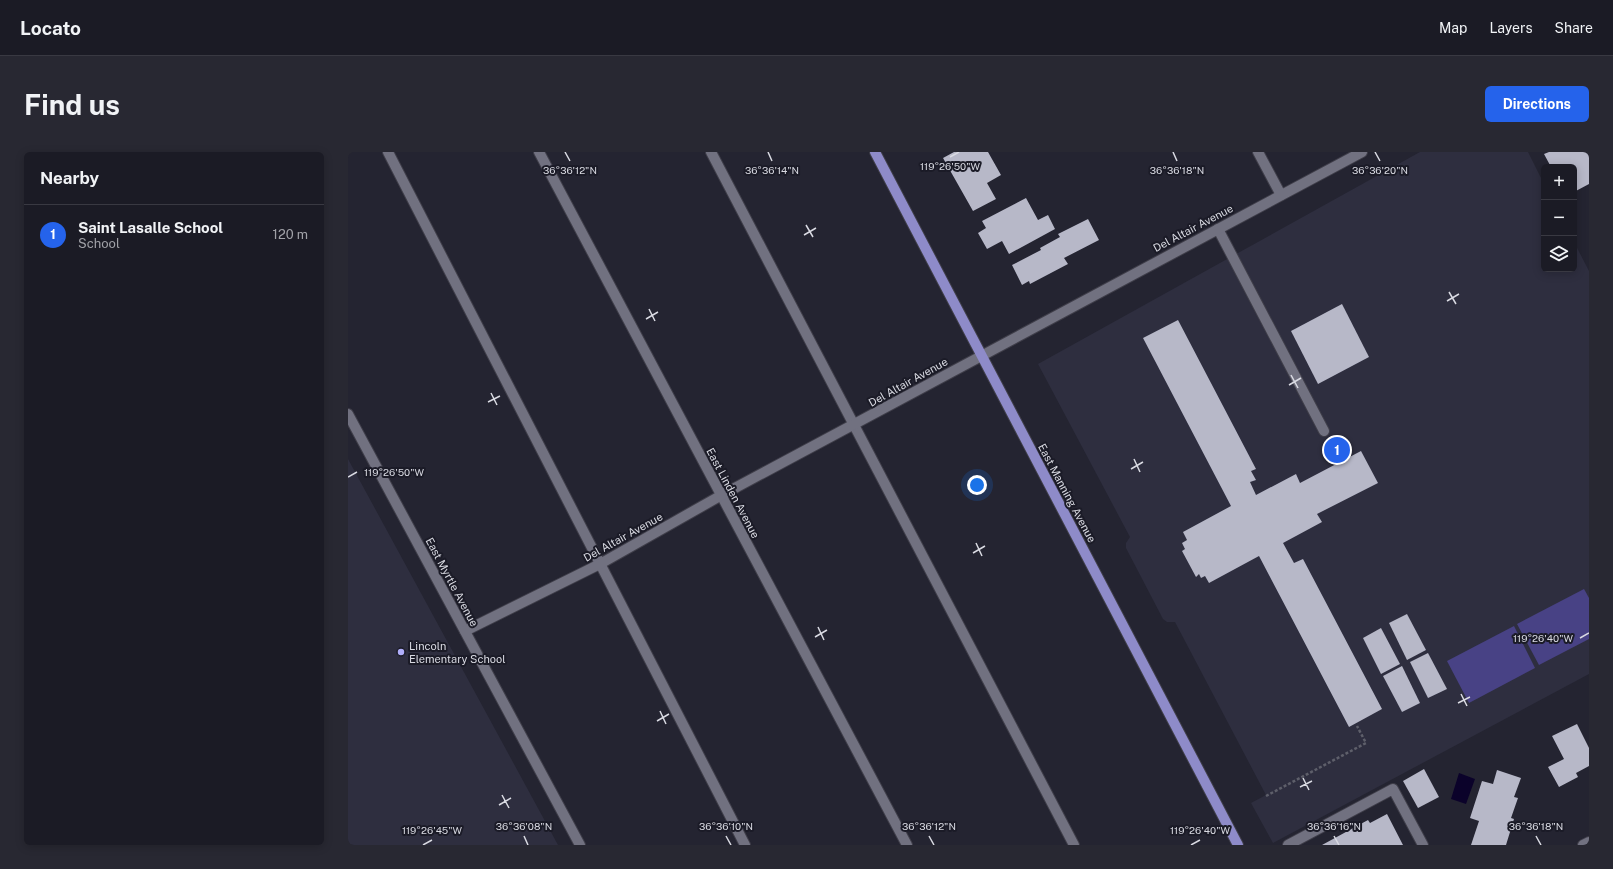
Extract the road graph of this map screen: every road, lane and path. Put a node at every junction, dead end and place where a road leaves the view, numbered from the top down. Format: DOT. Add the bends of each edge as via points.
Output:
graph roads {
  1 [pos="388,152"];
  2 [pos="539,152"];
  3 [pos="711,152"];
  4 [pos="875,152"];
  5 [pos="1258,152"];
  6 [pos="1362,152"];
  7 [pos="1281,195"];
  8 [pos="1218,229"];
  9 [pos="982,356"];
  10 [pos="348,414"];
  11 [pos="854,425"];
  12 [pos="1324,431"];
  13 [pos="720,496"];
  14 [pos="600,564"];
  15 [pos="464,631"];
  16 [pos="1357,726"];
  17 [pos="1266,796"];
  18 [pos="1589,842"];
  19 [pos="580,845"];
  20 [pos="745,845"];
  21 [pos="907,845"];
  22 [pos="1074,845"];
  23 [pos="1238,845"];
  24 [pos="1288,845"];
  25 [pos="1423,845"];
  26 [pos="1583,845"];
  1 -- 14 [label="street"];
  2 -- 13 [label="street, East Linden Avenue"];
  3 -- 11 [label="street"];
  4 -- 9 [label="main road, East Manning Avenue"];
  5 -- 7 [label="street"];
  6 -- 7 [label="street, Del Altair Avenue"];
  7 -- 8 [label="street, Del Altair Avenue"];
  8 -- 9 [label="street, Del Altair Avenue"];
  8 -- 12 [label="street"];
  9 -- 11 [label="street, Del Altair Avenue"];
  9 -- 23 [label="main road, East Manning Avenue"];
  10 -- 15 [label="street, East Myrtle Avenue"];
  11 -- 13 [label="street, Del Altair Avenue"];
  11 -- 22 [label="street"];
  13 -- 14 [label="street, Del Altair Avenue"];
  13 -- 21 [label="street, East Linden Avenue"];
  14 -- 15 [label="street, Del Altair Avenue"];
  14 -- 20 [label="street"];
  15 -- 19 [label="street, East Myrtle Avenue"];
  16 -- 17 [label="path" via="1366,743"];
  18 -- 26 [label="street"];
  24 -- 25 [label="street" via="1393,789"];
}
